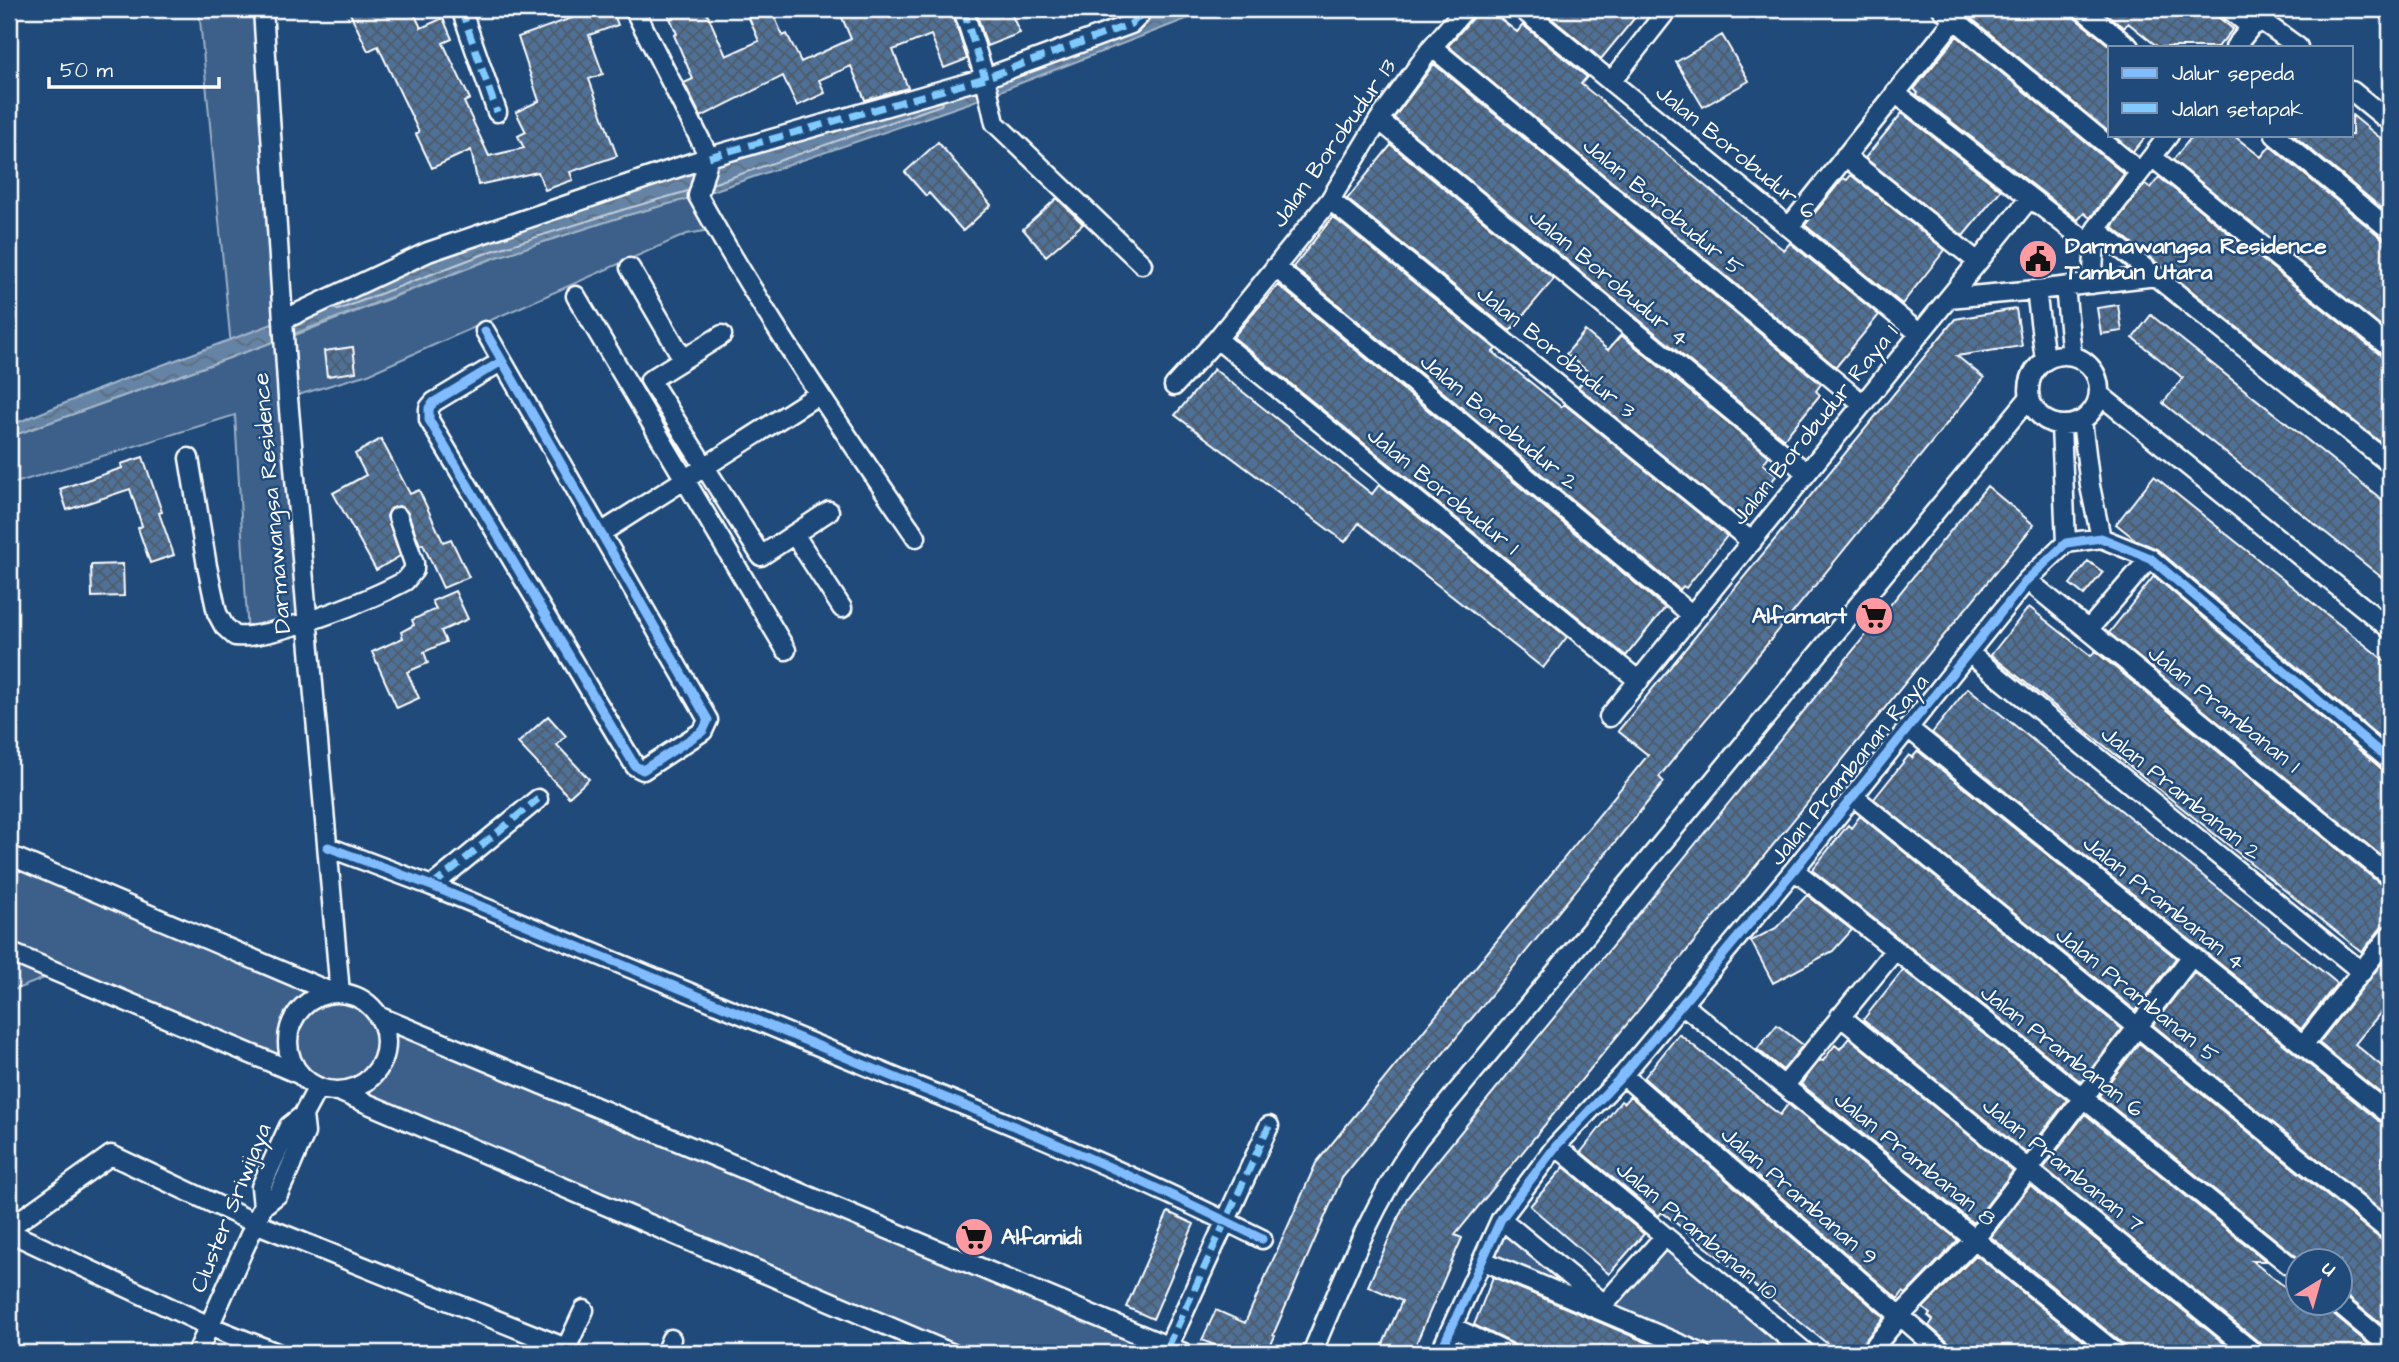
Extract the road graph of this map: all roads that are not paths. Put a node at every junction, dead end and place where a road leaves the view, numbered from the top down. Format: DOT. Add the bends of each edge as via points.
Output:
graph roads {
  1 [pos="264,9"];
  2 [pos="461,9"];
  3 [pos="634,9"];
  4 [pos="963,9"];
  5 [pos="1465,9"];
  6 [pos="1522,9"];
  7 [pos="1668,9"];
  8 [pos="2082,9"];
  9 [pos="2229,9"];
  10 [pos="1140,12"];
  11 [pos="1948,14"];
  12 [pos="2258,24"];
  13 [pos="2128,46"];
  14 [pos="2236,46"];
  15 [pos="2296,46"];
  16 [pos="1432,47"];
  17 [pos="985,78"];
  18 [pos="1611,82"];
  19 [pos="1895,93"];
  20 [pos="2354,93"];
  21 [pos="497,111"];
  22 [pos="1379,120"];
  23 [pos="2390,122"];
  24 [pos="2168,136"];
  25 [pos="2276,136"];
  26 [pos="1845,156"];
  27 [pos="709,157"];
  28 [pos="2152,157"];
  29 [pos="2140,172"];
  30 [pos="2029,199"];
  31 [pos="1329,200"];
  32 [pos="1789,227"];
  33 [pos="2096,229"];
  34 [pos="2390,230"];
  35 [pos="2095,248"];
  36 [pos="1978,262"];
  37 [pos="1142,264"];
  38 [pos="1275,267"];
  39 [pos="630,268"];
  40 [pos="2157,276"];
  41 [pos="2092,284"];
  42 [pos="2065,287"];
  43 [pos="2036,290"];
  44 [pos="576,296"];
  45 [pos="1949,298"];
  46 [pos="283,320"];
  47 [pos="485,331"];
  48 [pos="1920,334"];
  49 [pos="722,335"];
  50 [pos="1217,339"];
  51 [pos="2390,348"];
  52 [pos="2072,356"];
  53 [pos="683,359"];
  54 [pos="2045,360"];
  55 [pos="502,361"];
  56 [pos="1174,386"];
  57 [pos="819,394"];
  58 [pos="2099,394"];
  59 [pos="2029,398"];
  60 [pos="1863,404"];
  61 [pos="2082,421"];
  62 [pos="2061,426"];
  63 [pos="189,458"];
  64 [pos="2390,464"];
  65 [pos="704,468"];
  66 [pos="1807,473"];
  67 [pos="686,479"];
  68 [pos="829,511"];
  69 [pos="398,517"];
  70 [pos="601,533"];
  71 [pos="794,534"];
  72 [pos="916,537"];
  73 [pos="2101,538"];
  74 [pos="1752,542"];
  75 [pos="2066,542"];
  76 [pos="2150,558"];
  77 [pos="2027,580"];
  78 [pos="842,608"];
  79 [pos="1692,615"];
  80 [pos="306,622"];
  81 [pos="2390,628"];
  82 [pos="2088,630"];
  83 [pos="786,650"];
  84 [pos="1969,653"];
  85 [pos="1639,681"];
  86 [pos="1609,718"];
  87 [pos="1908,728"];
  88 [pos="2390,761"];
  89 [pos="1853,796"];
  90 [pos="538,799"];
  91 [pos="328,847"];
  92 [pos="9,855"];
  93 [pos="1794,870"];
  94 [pos="2390,877"];
  95 [pos="432,887"];
  96 [pos="2390,935"];
  97 [pos="1895,950"];
  98 [pos="9,952"];
  99 [pos="2192,956"];
  100 [pos="2362,972"];
  101 [pos="337,993"];
  102 [pos="1682,1004"];
  103 [pos="379,1016"];
  104 [pos="1840,1016"];
  105 [pos="2137,1027"];
  106 [pos="2303,1045"];
  107 [pos="1623,1074"];
  108 [pos="300,1075"];
  109 [pos="1784,1085"];
  110 [pos="318,1087"];
  111 [pos="338,1091"];
  112 [pos="2083,1098"];
  113 [pos="2390,1115"];
  114 [pos="1269,1126"];
  115 [pos="1556,1146"];
  116 [pos="2029,1168"];
  117 [pos="1501,1219"];
  118 [pos="1226,1221"];
  119 [pos="255,1223"];
  120 [pos="9,1230"];
  121 [pos="2390,1232"];
  122 [pos="1665,1236"];
  123 [pos="1262,1239"];
  124 [pos="1975,1239"];
  125 [pos="1484,1261"];
  126 [pos="2284,1261"];
  127 [pos="1602,1306"];
  128 [pos="584,1310"];
  129 [pos="2352,1316"];
  130 [pos="1900,1317"];
  131 [pos="209,1326"];
  132 [pos="1452,1327"];
  133 [pos="2390,1347"];
  134 [pos="1176,1350"];
  135 [pos="565,1351"];
  136 [pos="197,1353"];
  137 [pos="277,1353"];
  138 [pos="951,1353"];
  139 [pos="1312,1353"];
  140 [pos="1440,1353"];
  141 [pos="1507,1353"];
  142 [pos="1701,1353"];
  143 [pos="1807,1353"];
  144 [pos="1869,1353"];
  145 [pos="1943,1353"];
  146 [pos="2116,1353"];
  147 [pos="2255,1353"];
  1 -- 46 [label="street, Darmawangsa Residence"];
  2 -- 21 [label="street"];
  3 -- 27 [label="street"];
  4 -- 17 [label="street"];
  5 -- 16 [label="street, Jalan Borobudur 13"];
  6 -- 18 [label="street, Jalan Borobudur 6"];
  7 -- 18 [label="street"];
  8 -- 13 [label="street"];
  9 -- 12 [label="street"];
  10 -- 17 [label="street" via="1131,24"];
  11 -- 19 [label="street"];
  11 -- 29 [label="street"];
  12 -- 14 [label="street"];
  12 -- 15 [label="street"];
  16 -- 22 [label="street, Jalan Borobudur 13"];
  16 -- 60 [label="street, Jalan Borobudur 5"];
  17 -- 27 [label="street"];
  17 -- 37 [label="street" via="995,123"];
  18 -- 32 [label="street, Jalan Borobudur 6"];
  19 -- 26 [label="street"];
  19 -- 30 [label="street"];
  20 -- 23 [label="street"];
  22 -- 31 [label="street, Jalan Borobudur 13"];
  22 -- 66 [label="street, Jalan Borobudur 4"];
  24 -- 28 [label="street"];
  25 -- 34 [label="street"];
  26 -- 32 [label="street"];
  26 -- 36 [label="street"];
  27 -- 46 [label="street" via="428,252"];
  27 -- 57 [label="street" via="698,196"];
  28 -- 29 [label="street"];
  28 -- 51 [label="street"];
  29 -- 33 [label="street"];
  30 -- 35 [label="street"];
  30 -- 36 [label="street, Jalan Borobudur Raya 1"];
  31 -- 38 [label="street, Jalan Borobudur 13"];
  31 -- 74 [label="street, Jalan Borobudur 3"];
  32 -- 48 [label="street, Jalan Borobudur 6"];
  33 -- 35 [label="street"];
  33 -- 40 [label="street"];
  35 -- 41 [label="street"];
  36 -- 45 [label="street, Jalan Borobudur Raya 1"];
  38 -- 50 [label="street, Jalan Borobudur 13"];
  38 -- 79 [label="street, Jalan Borobudur 2"];
  39 -- 53 [label="street"];
  40 -- 41 [label="street"];
  40 -- 64 [label="street"];
  41 -- 42 [label="street"];
  42 -- 43 [label="street"];
  42 -- 52 [label="street"];
  43 -- 45 [label="street"];
  43 -- 54 [label="street"];
  44 -- 67 [label="street"];
  45 -- 48 [label="street, Jalan Borobudur Raya 1"];
  46 -- 80 [label="street, Darmawangsa Residence"];
  47 -- 55 [label="street"];
  48 -- 60 [label="street, Jalan Borobudur Raya 1"];
  49 -- 53 [label="street"];
  50 -- 56 [label="street, Jalan Borobudur 13"];
  50 -- 85 [label="street, Jalan Borobudur 1"];
  52 -- 54 [label="street"];
  52 -- 58 [label="street" via="2095,374"];
  53 -- 65 [label="street" via="650,380"];
  54 -- 59 [label="street" via="2031,376"];
  55 -- 70 [label="street"];
  55 -- 70 [label="street" via="434,401 429,420 635,765 643,770 703,731 708,720"];
  57 -- 65 [label="street"];
  57 -- 72 [label="street"];
  58 -- 61 [label="street"];
  58 -- 81 [label="street"];
  59 -- 62 [label="street" via="2040,417"];
  59 -- 139 [label="street" via="1418,1139 1376,1208"];
  60 -- 66 [label="street, Jalan Borobudur Raya 1"];
  61 -- 62 [label="street"];
  61 -- 73 [label="street"];
  62 -- 75 [label="street"];
  63 -- 80 [label="street" via="220,621 241,637"];
  65 -- 67 [label="street"];
  65 -- 71 [label="street" via="761,556"];
  66 -- 74 [label="street, Jalan Borobudur Raya 1"];
  67 -- 70 [label="street"];
  67 -- 83 [label="street"];
  68 -- 71 [label="street"];
  69 -- 80 [label="street" via="414,563 411,576 397,586"];
  71 -- 78 [label="street"];
  73 -- 75 [label="street"];
  73 -- 76 [label="street"];
  74 -- 79 [label="street, Jalan Borobudur Raya 1"];
  75 -- 77 [label="street, Jalan Prambanan Raya"];
  76 -- 82 [label="street"];
  76 -- 88 [label="street"];
  77 -- 82 [label="street, Jalan Prambanan 1"];
  77 -- 84 [label="street, Jalan Prambanan Raya"];
  79 -- 85 [label="street, Jalan Borobudur Raya 1"];
  80 -- 91 [label="street, Darmawangsa Residence"];
  82 -- 94 [label="street, Jalan Prambanan 1"];
  84 -- 87 [label="street, Jalan Prambanan Raya"];
  84 -- 100 [label="street, Jalan Prambanan 2"];
  85 -- 86 [label="street, Jalan Borobudur Raya 1"];
  87 -- 89 [label="street, Jalan Prambanan Raya"];
  87 -- 99 [label="street, Jalan Prambanan 4"];
  89 -- 93 [label="street, Jalan Prambanan Raya"];
  89 -- 105 [label="street, Jalan Prambanan 5"];
  90 -- 95 [label="street"];
  91 -- 95 [label="street"];
  91 -- 101 [label="street, Darmawangsa Residence"];
  92 -- 101 [label="street"];
  93 -- 97 [label="street, Jalan Prambanan 6"];
  93 -- 102 [label="street, Jalan Prambanan Raya"];
  95 -- 118 [label="street" via="987,1114"];
  96 -- 100 [label="street"];
  97 -- 104 [label="street"];
  97 -- 112 [label="street, Jalan Prambanan 6"];
  98 -- 108 [label="street"];
  99 -- 105 [label="street"];
  99 -- 106 [label="street, Jalan Prambanan 4"];
  100 -- 106 [label="street"];
  101 -- 103 [label="street" via="358,999"];
  101 -- 108 [label="street" via="321,996 301,1009 289,1030 289,1054"];
  102 -- 107 [label="street, Jalan Prambanan Raya"];
  102 -- 109 [label="street, Jalan Prambanan 8"];
  103 -- 111 [label="street" via="386,1043 378,1069 357,1087"];
  103 -- 134 [label="street"];
  104 -- 109 [label="street"];
  104 -- 116 [label="street, Jalan Prambanan 7"];
  105 -- 112 [label="street"];
  105 -- 121 [label="street, Jalan Prambanan 5"];
  106 -- 113 [label="street, Jalan Prambanan 4"];
  107 -- 115 [label="street, Jalan Prambanan Raya"];
  107 -- 130 [label="street, Jalan Prambanan 9"];
  108 -- 110 [label="street"];
  109 -- 124 [label="street, Jalan Prambanan 8"];
  110 -- 111 [label="street"];
  110 -- 119 [label="street, Cluster Sriwijaya" via="303,1115 289,1126 261,1187 263,1206"];
  111 -- 138 [label="street"];
  112 -- 116 [label="street"];
  112 -- 126 [label="street, Jalan Prambanan 6"];
  114 -- 118 [label="street"];
  115 -- 117 [label="street, Jalan Prambanan Raya"];
  115 -- 122 [label="street, Jalan Prambanan 10"];
  116 -- 124 [label="street"];
  116 -- 147 [label="street, Jalan Prambanan 7"];
  117 -- 125 [label="street, Jalan Prambanan Raya"];
  117 -- 127 [label="street"];
  118 -- 123 [label="street"];
  118 -- 134 [label="street"];
  119 -- 120 [label="street" via="111,1155"];
  119 -- 131 [label="street, Cluster Sriwijaya"];
  119 -- 135 [label="street"];
  120 -- 131 [label="street"];
  122 -- 127 [label="street"];
  122 -- 143 [label="street, Jalan Prambanan 10"];
  124 -- 130 [label="street"];
  124 -- 146 [label="street, Jalan Prambanan 8"];
  125 -- 127 [label="street"];
  125 -- 132 [label="street, Jalan Prambanan Raya"];
  127 -- 142 [label="street"];
  128 -- 135 [label="street"];
  129 -- 133 [label="street"];
  130 -- 144 [label="street"];
  130 -- 145 [label="street, Jalan Prambanan 9"];
  131 -- 136 [label="street, Cluster Sriwijaya"];
  131 -- 137 [label="street"];
  132 -- 140 [label="street, Jalan Prambanan Raya"];
  132 -- 141 [label="street"];
}
